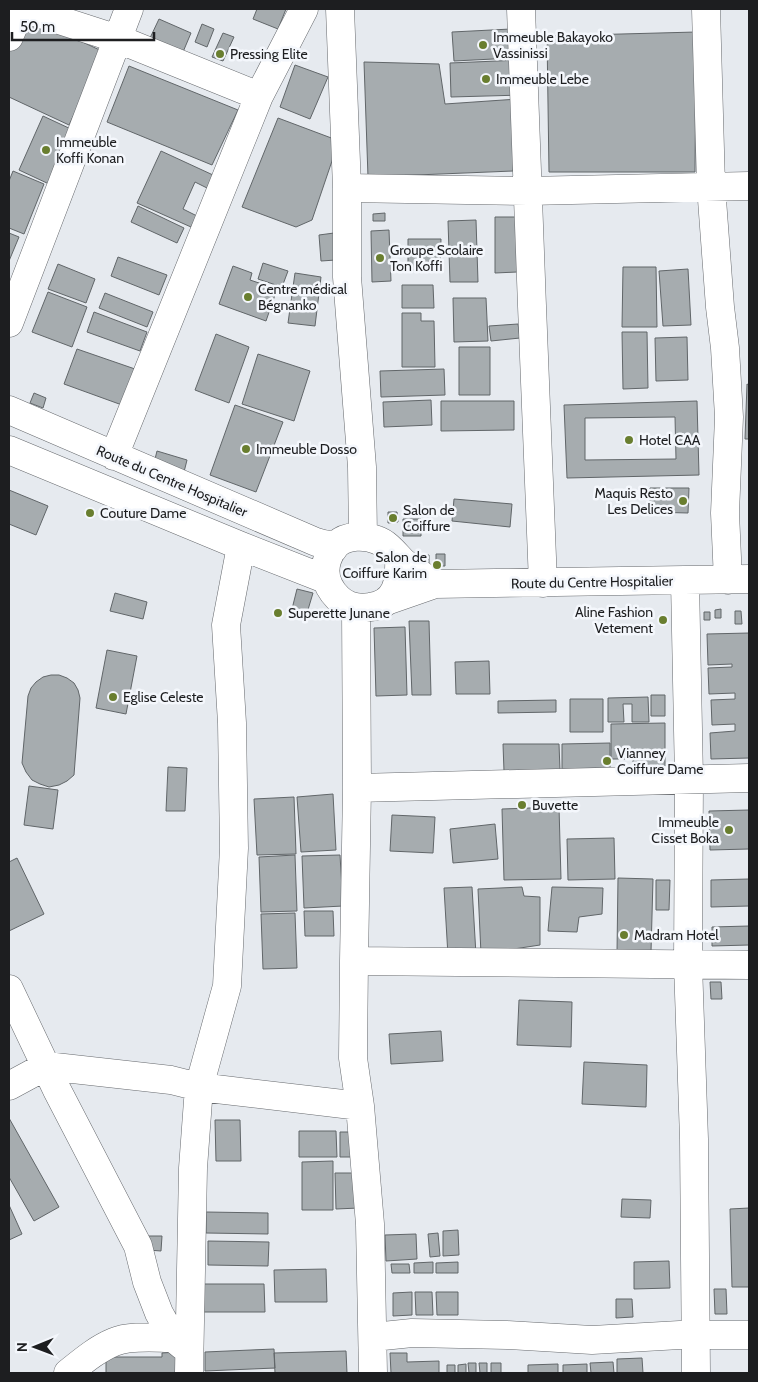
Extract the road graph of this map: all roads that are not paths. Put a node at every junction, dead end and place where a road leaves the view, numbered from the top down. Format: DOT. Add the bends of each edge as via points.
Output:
graph roads {
  1 [pos="21,9"];
  2 [pos="25,9"];
  3 [pos="129,9"];
  4 [pos="304,9"];
  5 [pos="340,9"];
  6 [pos="521,9"];
  7 [pos="706,9"];
  8 [pos="9,37"];
  9 [pos="118,39"];
  10 [pos="259,96"];
  11 [pos="711,186"];
  12 [pos="749,186"];
  13 [pos="347,188"];
  14 [pos="528,191"];
  15 [pos="9,322"];
  16 [pos="9,410"];
  17 [pos="9,450"];
  18 [pos="114,456"];
  19 [pos="363,537"];
  20 [pos="337,544"];
  21 [pos="240,546"];
  22 [pos="399,558"];
  23 [pos="326,579"];
  24 [pos="739,580"];
  25 [pos="685,581"];
  26 [pos="543,583"];
  27 [pos="435,584"];
  28 [pos="389,600"];
  29 [pos="356,608"];
  30 [pos="749,778"];
  31 [pos="690,779"];
  32 [pos="357,788"];
  33 [pos="354,961"];
  34 [pos="688,964"];
  35 [pos="749,965"];
  36 [pos="9,989"];
  37 [pos="46,1066"];
  38 [pos="9,1086"];
  39 [pos="200,1087"];
  40 [pos="360,1106"];
  41 [pos="696,1335"];
  42 [pos="749,1335"];
  43 [pos="373,1337"];
  44 [pos="183,1354"];
  45 [pos="68,1373"];
  46 [pos="373,1373"];
  47 [pos="696,1373"];
  1 -- 8 [label="street"];
  2 -- 9 [label="street"];
  3 -- 9 [label="street"];
  4 -- 10 [label="street"];
  5 -- 13 [label="street"];
  6 -- 14 [label="street"];
  7 -- 11 [label="street"];
  9 -- 10 [label="street"];
  9 -- 15 [label="street"];
  10 -- 18 [label="street"];
  11 -- 12 [label="street"];
  11 -- 14 [label="street"];
  11 -- 24 [label="street" via="729,417 725,513"];
  13 -- 14 [label="street"];
  13 -- 19 [label="street" via="347,277 362,467"];
  14 -- 26 [label="street"];
  16 -- 18 [label="street, Route du Centre Hospitalier"];
  17 -- 21 [label="street"];
  18 -- 20 [label="street, Route du Centre Hospitalier" via="316,542"];
  19 -- 20 [label="street" via="351,537"];
  19 -- 22 [label="street" via="378,540"];
  20 -- 23 [label="street" via="326,562"];
  21 -- 23 [label="street"];
  21 -- 39 [label="street" via="226,625 234,848 227,986"];
  22 -- 27 [label="street"];
  22 -- 28 [label="street" via="399,578"];
  23 -- 29 [label="street" via="343,603"];
  24 -- 25 [label="street, Route du Centre Hospitalier"];
  25 -- 26 [label="street, Route du Centre Hospitalier"];
  25 -- 31 [label="street"];
  26 -- 27 [label="street, Route du Centre Hospitalier"];
  27 -- 28 [label="street, Route du Centre Hospitalier"];
  28 -- 29 [label="street" via="378,606"];
  29 -- 32 [label="street"];
  30 -- 31 [label="street"];
  31 -- 32 [label="street"];
  31 -- 34 [label="street"];
  32 -- 33 [label="street"];
  33 -- 34 [label="street"];
  33 -- 40 [label="street" via="353,1058"];
  34 -- 35 [label="street"];
  34 -- 41 [label="street"];
  36 -- 37 [label="street"];
  37 -- 38 [label="street"];
  37 -- 39 [label="street" via="171,1080"];
  37 -- 44 [label="street" via="138,1246 158,1313"];
  39 -- 40 [label="street"];
  39 -- 44 [label="street"];
  40 -- 43 [label="street" via="370,1224"];
  41 -- 42 [label="street"];
  41 -- 43 [label="street" via="592,1340 422,1334"];
  41 -- 47 [label="street"];
  43 -- 46 [label="street"];
  44 -- 45 [label="street" via="134,1338 115,1341"];
}
